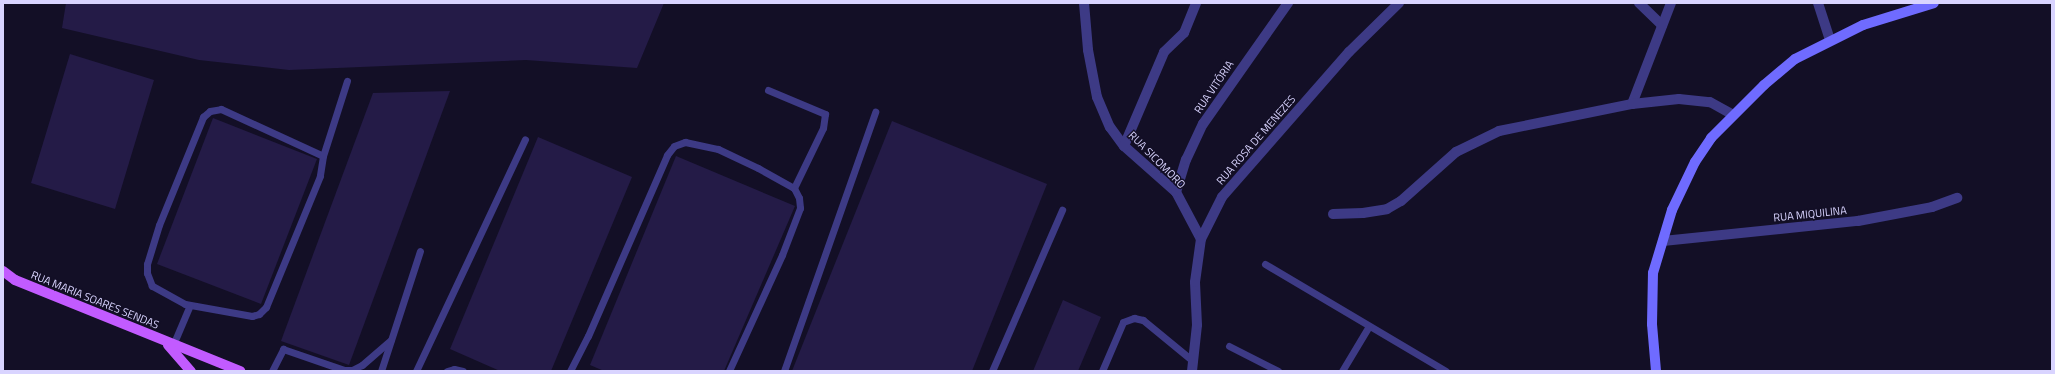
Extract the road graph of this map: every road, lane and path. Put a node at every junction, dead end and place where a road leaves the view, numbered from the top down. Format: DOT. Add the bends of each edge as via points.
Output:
graph roads {
  1 [pos="1084,3"];
  2 [pos="1196,3"];
  3 [pos="1288,3"];
  4 [pos="1399,3"];
  5 [pos="1639,3"];
  6 [pos="1671,3"];
  7 [pos="1818,3"];
  8 [pos="1934,3"];
  9 [pos="1662,25"];
  10 [pos="1830,40"];
  11 [pos="347,81"];
  12 [pos="768,90"];
  13 [pos="1632,104"];
  14 [pos="874,112"];
  15 [pos="1733,115"];
  16 [pos="525,139"];
  17 [pos="1124,146"];
  18 [pos="322,156"];
  19 [pos="794,188"];
  20 [pos="1176,192"];
  21 [pos="1957,198"];
  22 [pos="1062,210"];
  23 [pos="1333,214"];
  24 [pos="1201,238"];
  25 [pos="1663,241"];
  26 [pos="420,251"];
  27 [pos="1265,264"];
  28 [pos="3,271"];
  29 [pos="3,280"];
  30 [pos="15,280"];
  31 [pos="190,305"];
  32 [pos="1369,326"];
  33 [pos="391,340"];
  34 [pos="169,343"];
  35 [pos="1229,346"];
  36 [pos="1193,366"];
  37 [pos="1434,368"];
  38 [pos="190,371"];
  39 [pos="240,371"];
  40 [pos="272,371"];
  41 [pos="381,371"];
  42 [pos="416,371"];
  43 [pos="447,371"];
  44 [pos="463,371"];
  45 [pos="570,371"];
  46 [pos="729,371"];
  47 [pos="784,371"];
  48 [pos="992,371"];
  49 [pos="1102,371"];
  50 [pos="1278,371"];
  51 [pos="1342,371"];
  52 [pos="1446,371"];
  53 [pos="1656,371"];
  1 -- 17 [label="street, RUA SICOMORO" via="1088,50 1097,97 1110,127"];
  2 -- 17 [label="street" via="1184,33 1164,52"];
  3 -- 20 [label="street, RUA VITÓRIA" via="1203,124 1186,160"];
  4 -- 24 [label="street, RUA ROSA DE MENEZES" via="1349,52 1248,164 1222,197"];
  5 -- 9 [label="street"];
  6 -- 9 [label="street"];
  7 -- 10 [label="street"];
  8 -- 10 [label="main road" via="1890,15"];
  9 -- 13 [label="street"];
  10 -- 15 [label="main road" via="1795,59"];
  11 -- 18 [label="lane"];
  12 -- 19 [label="lane" via="825,114 822,128"];
  13 -- 15 [label="street" via="1694,100 1716,104"];
  13 -- 23 [label="street" via="1499,131 1456,152 1401,201 1386,208 1363,213"];
  14 -- 47 [label="lane"];
  15 -- 25 [label="main road" via="1695,162 1672,210"];
  16 -- 42 [label="lane"];
  17 -- 20 [label="street, RUA SICOMORO"];
  18 -- 31 [label="lane" via="320,176 266,307 259,314 252,316"];
  18 -- 31 [label="lane" via="221,109 210,111 203,117 159,225 147,273 152,286"];
  19 -- 45 [label="lane" via="718,149 685,142 674,146 667,155 588,336"];
  19 -- 46 [label="lane" via="800,208 782,255"];
  20 -- 24 [label="street, RUA SICOMORO"];
  21 -- 25 [label="street, RUA MIQUILINA" via="1932,207 1858,221"];
  22 -- 48 [label="lane"];
  24 -- 36 [label="street, RUA ROSA DE MENEZES" via="1195,282 1197,325"];
  25 -- 53 [label="main road" via="1653,273 1652,324"];
  26 -- 33 [label="lane"];
  27 -- 32 [label="lane"];
  28 -- 30 [label="main road, RUA MARIA SOARES SENDAS"];
  29 -- 30 [label="main road, RUA MARIA SOARES SENDAS"];
  30 -- 34 [label="main road, RUA MARIA SOARES SENDAS"];
  31 -- 34 [label="lane"];
  32 -- 37 [label="lane"];
  32 -- 51 [label="lane"];
  33 -- 40 [label="lane" via="362,365 352,370 344,370 287,348 283,349"];
  33 -- 41 [label="lane"];
  34 -- 38 [label="main road, RUA MARIA SOARES SENDAS"];
  34 -- 39 [label="main road, RUA MARIA SOARES SENDAS"];
  35 -- 50 [label="lane"];
  36 -- 49 [label="lane" via="1143,320 1134,318 1123,322"];
  37 -- 52 [label="lane"];
  43 -- 44 [label="lane"];
}
